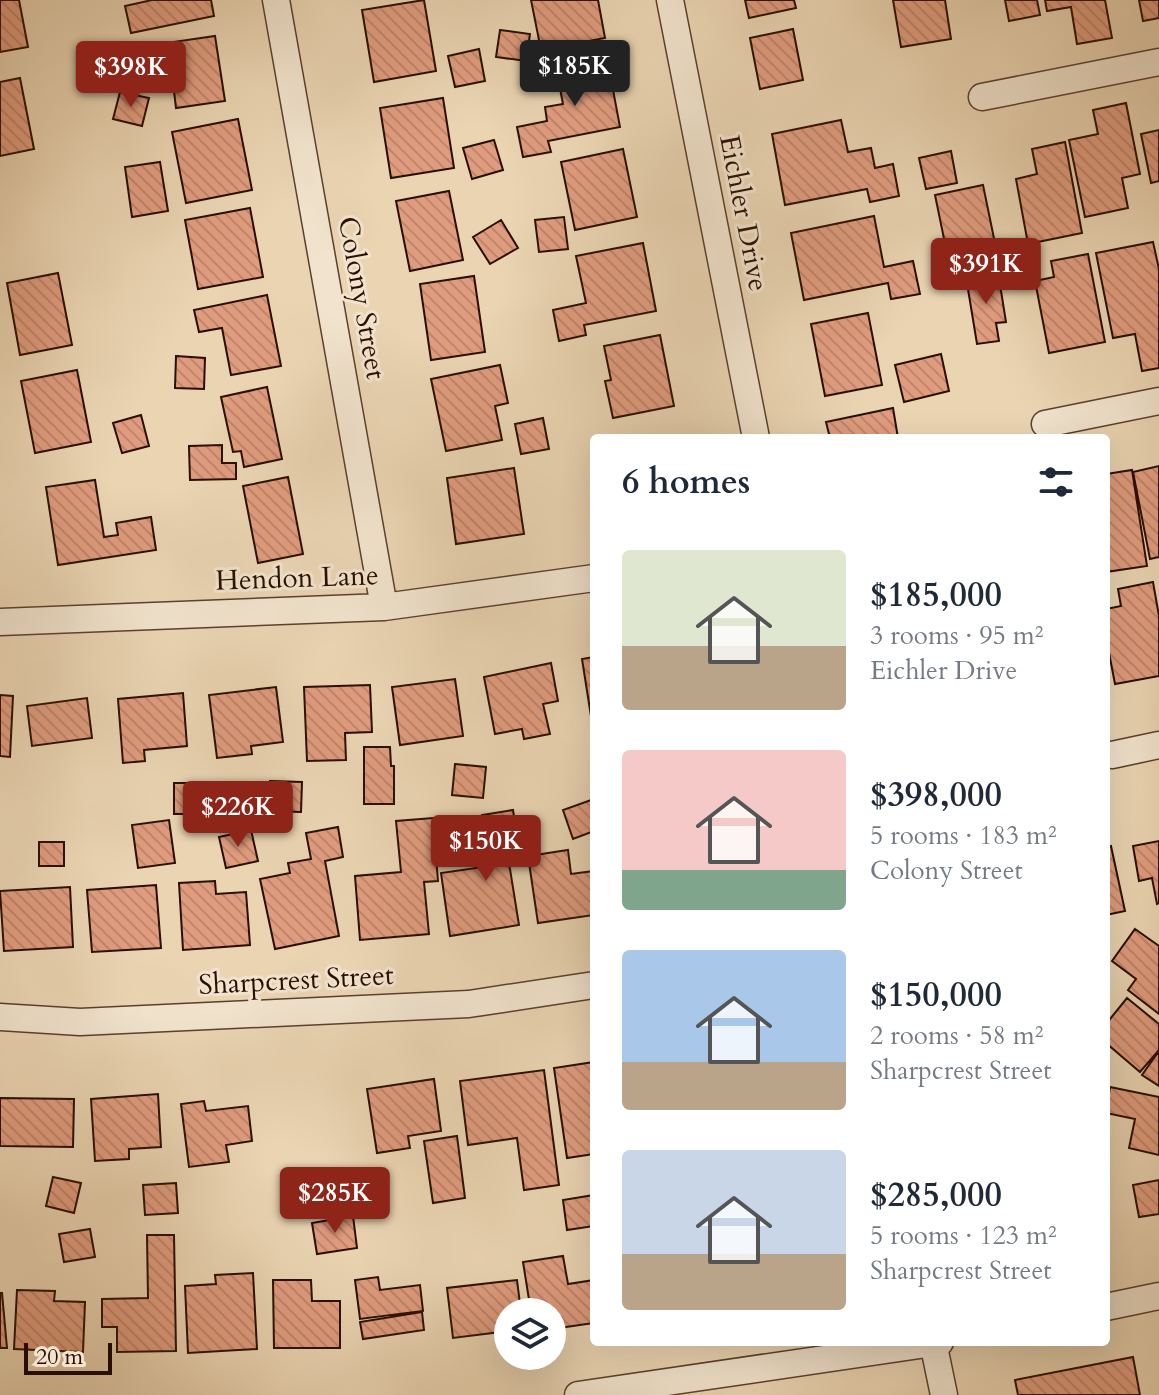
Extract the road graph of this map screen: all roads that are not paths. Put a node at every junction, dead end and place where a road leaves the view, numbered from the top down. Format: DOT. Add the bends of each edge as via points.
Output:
graph roads {
  1 [pos="276,0"];
  2 [pos="670,0"];
  3 [pos="1159,62"];
  4 [pos="982,97"];
  5 [pos="1159,401"];
  6 [pos="1045,424"];
  7 [pos="755,434"];
  8 [pos="590,579"];
  9 [pos="384,607"];
  10 [pos="0,622"];
  11 [pos="1159,745"];
  12 [pos="1112,755"];
  13 [pos="590,986"];
  14 [pos="0,1017"];
  15 [pos="1159,1296"];
  16 [pos="1110,1306"];
  17 [pos="908,1346"];
  18 [pos="936,1346"];
  19 [pos="578,1395"];
  20 [pos="944,1395"];
  1 -- 9 [label="street, Colony Street"];
  2 -- 7 [label="street, Eichler Drive"];
  3 -- 4 [label="street"];
  5 -- 6 [label="street"];
  8 -- 9 [label="street, Hendon Lane"];
  9 -- 10 [label="street, Hendon Lane"];
  11 -- 12 [label="street"];
  13 -- 14 [label="street, Sharpcrest Street" via="469,1004 80,1022"];
  15 -- 16 [label="street"];
  17 -- 19 [label="street"];
  18 -- 20 [label="street"];
}
